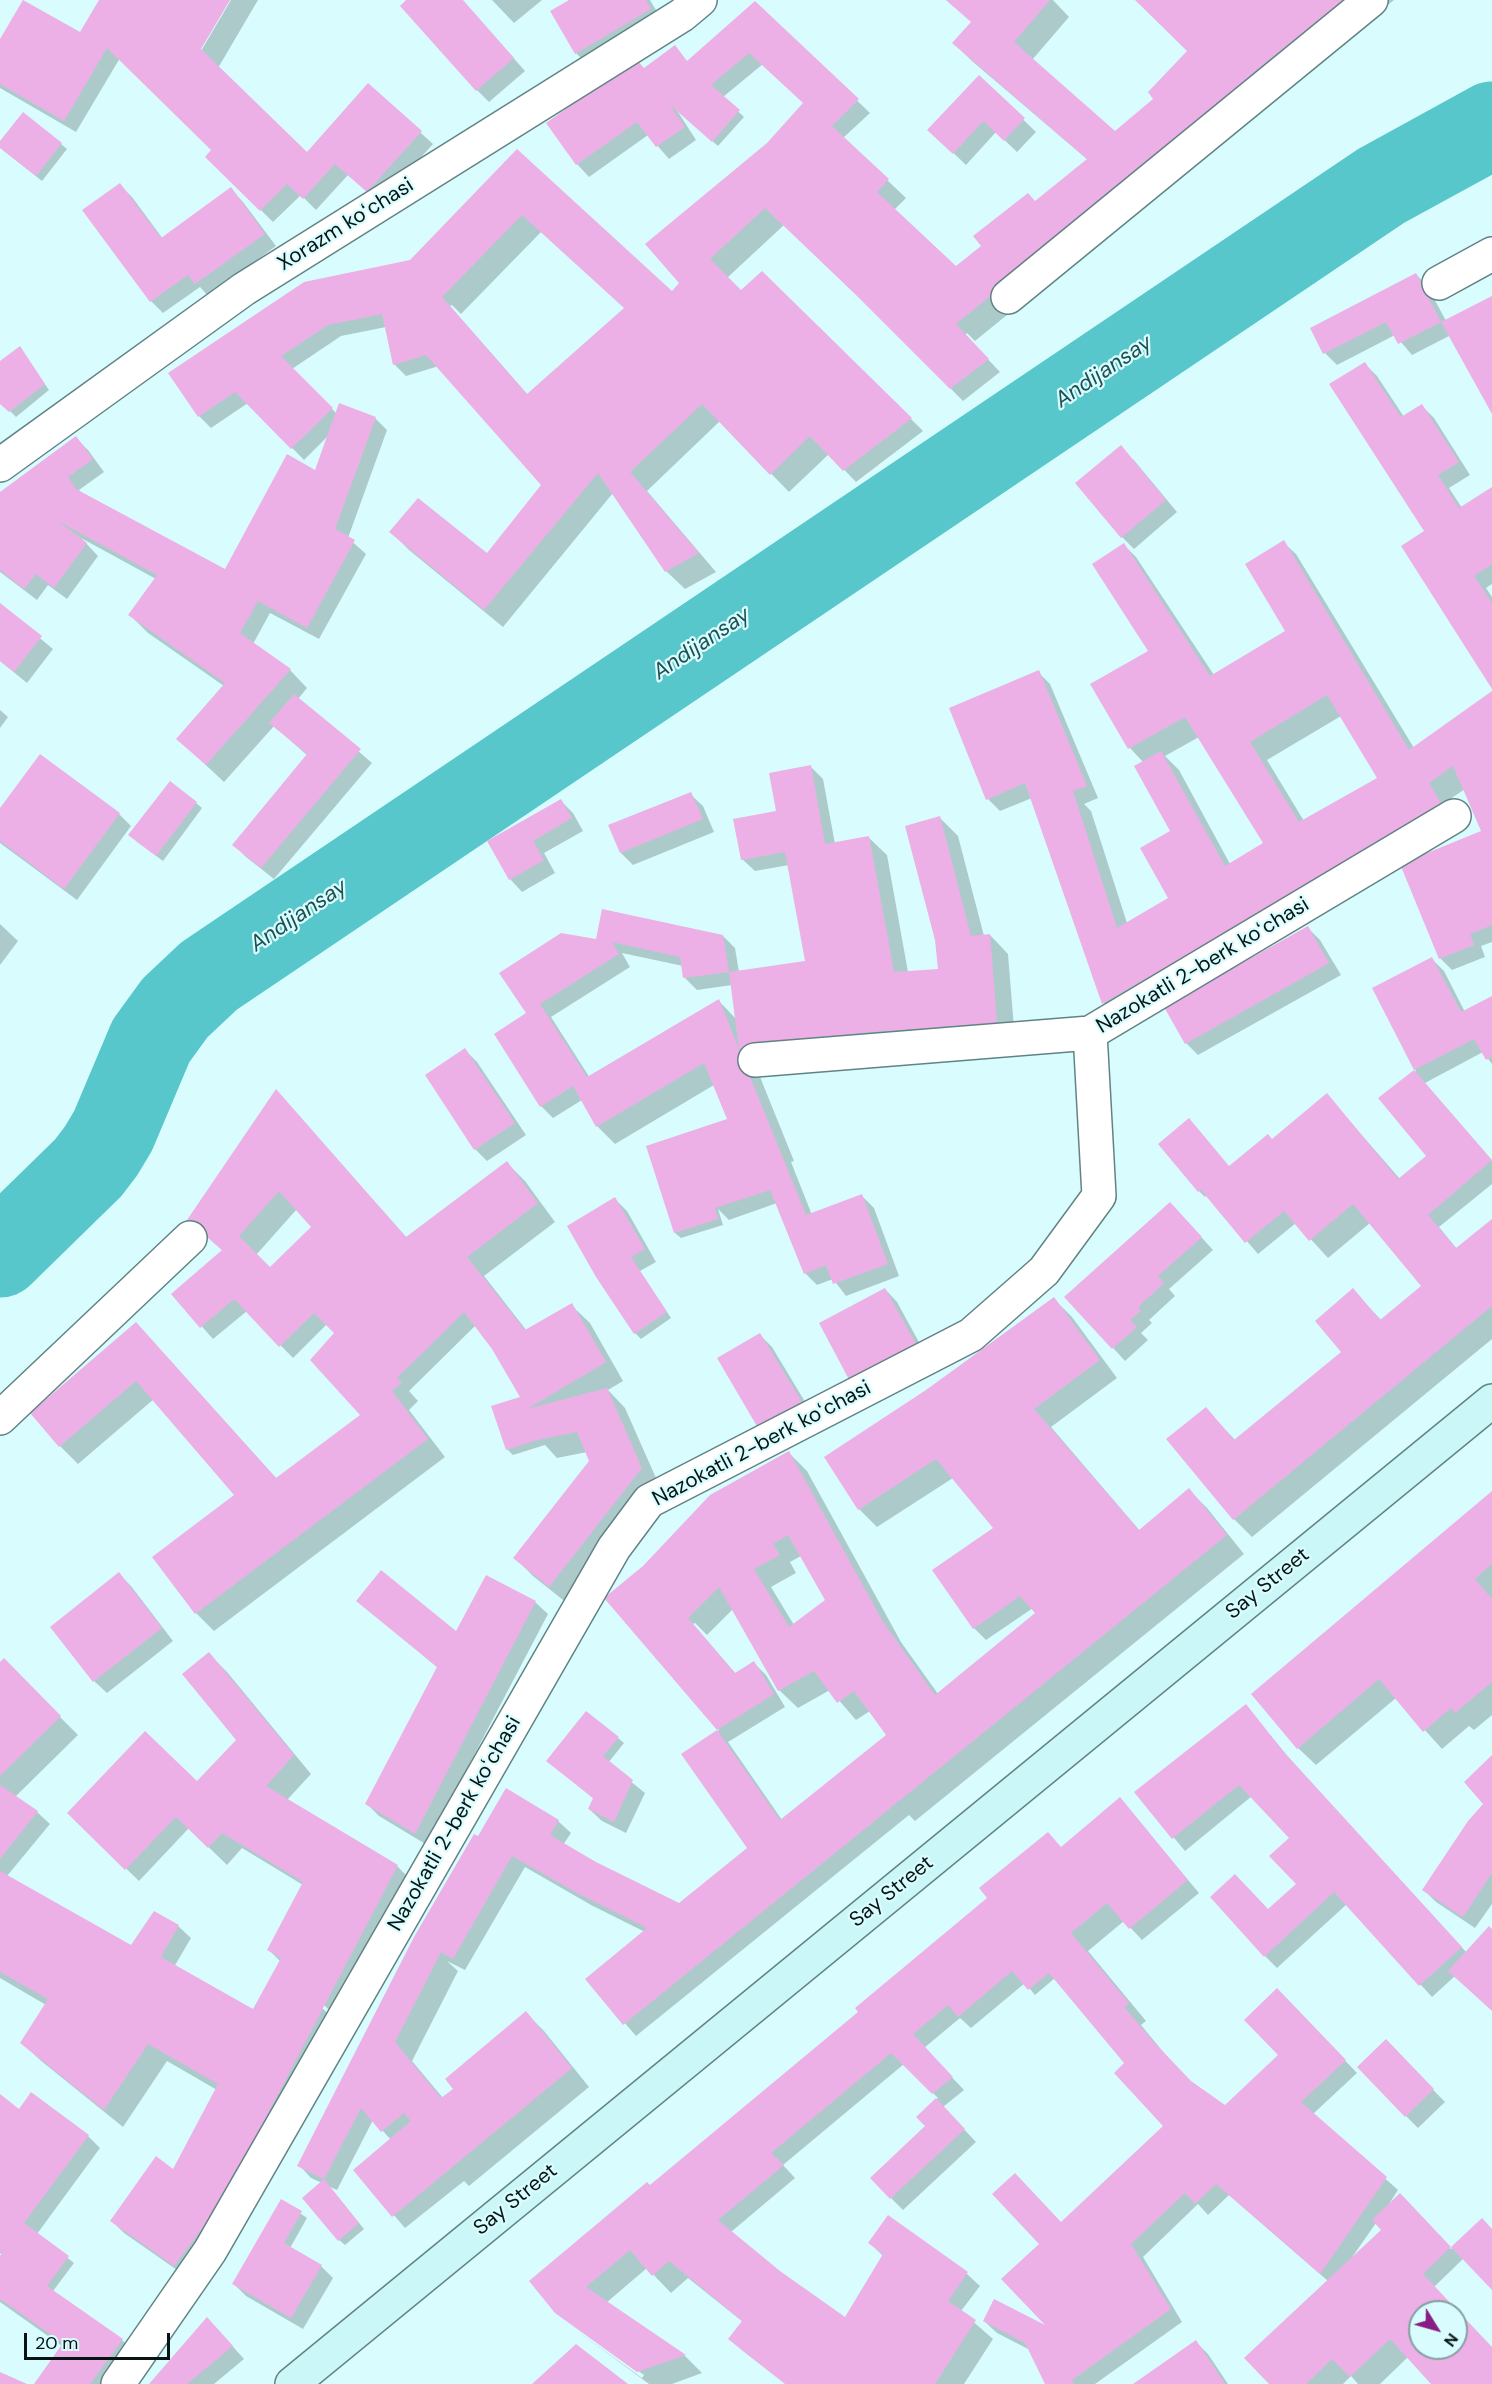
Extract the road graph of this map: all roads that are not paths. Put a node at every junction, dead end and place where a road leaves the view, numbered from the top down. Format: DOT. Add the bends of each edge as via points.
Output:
graph roads {
  1 [pos="700,0"];
  2 [pos="1371,0"];
  3 [pos="1492,254"];
  4 [pos="1439,283"];
  5 [pos="1008,297"];
  6 [pos="0,465"];
  7 [pos="1454,816"];
  8 [pos="1090,1033"];
  9 [pos="755,1060"];
  10 [pos="190,1238"];
  11 [pos="1492,1401"];
  12 [pos="0,1418"];
  13 [pos="118,2384"];
  14 [pos="292,2384"];
  1 -- 6 [label="street, Xorazm koʻchasi" via="682,15 244,289"];
  2 -- 5 [label="street"];
  3 -- 4 [label="street"];
  7 -- 8 [label="street, Nazokatli 2-berk koʻchasi"];
  8 -- 9 [label="street"];
  8 -- 13 [label="street, Nazokatli 2-berk koʻchasi" via="1099,1196 1044,1271 971,1335 649,1501 614,1548 210,2251"];
  10 -- 12 [label="street"];
  11 -- 14 [label="main road, Say Street"];
}
